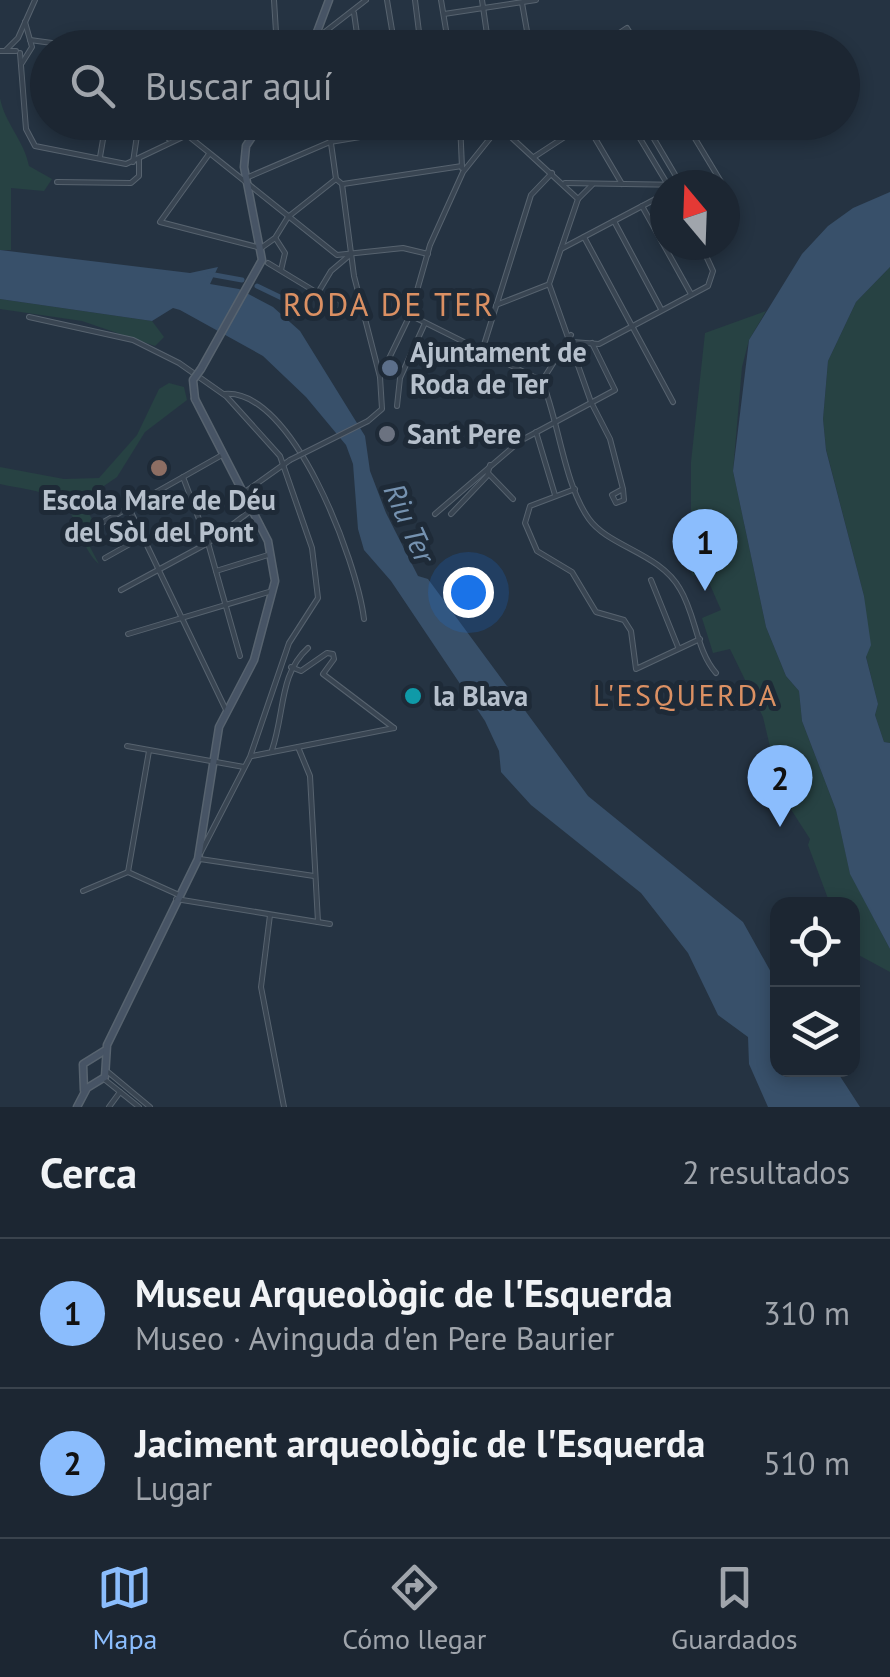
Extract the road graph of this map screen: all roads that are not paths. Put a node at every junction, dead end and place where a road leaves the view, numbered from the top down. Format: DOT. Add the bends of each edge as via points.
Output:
graph roads {
  1 [pos="35,0"];
  2 [pos="274,0"];
  3 [pos="328,0"];
  4 [pos="366,0"];
  5 [pos="388,0"];
  6 [pos="414,0"];
  7 [pos="442,0"];
  8 [pos="482,0"];
  9 [pos="536,0"];
  10 [pos="522,1"];
  11 [pos="484,8"];
  12 [pos="354,10"];
  13 [pos="444,14"];
  14 [pos="25,22"];
  15 [pos="276,30"];
  16 [pos="319,30"];
  17 [pos="328,30"];
  18 [pos="357,30"];
  19 [pos="392,30"];
  20 [pos="419,30"];
  21 [pos="446,30"];
  22 [pos="487,30"];
  23 [pos="527,30"];
  24 [pos="29,39"];
  25 [pos="16,40"];
  26 [pos="3,51"];
  27 [pos="29,51"];
  28 [pos="18,52"];
  29 [pos="22,63"];
  30 [pos="30,138"];
  31 [pos="31,140"];
  32 [pos="103,140"];
  33 [pos="138,140"];
  34 [pos="178,140"];
  35 [pos="194,140"];
  36 [pos="250,140"];
  37 [pos="344,140"];
  38 [pos="461,140"];
  39 [pos="488,140"];
  40 [pos="518,140"];
  41 [pos="558,140"];
  42 [pos="596,140"];
  43 [pos="641,140"];
  44 [pos="655,140"];
  45 [pos="696,140"];
  46 [pos="330,142"];
  47 [pos="209,154"];
  48 [pos="534,156"];
  49 [pos="99,159"];
  50 [pos="136,161"];
  51 [pos="462,169"];
  52 [pos="659,170"];
  53 [pos="674,170"];
  54 [pos="714,170"];
  55 [pos="552,173"];
  56 [pos="336,179"];
  57 [pos="57,182"];
  58 [pos="247,183"];
  59 [pos="563,183"];
  60 [pos="594,183"];
  61 [pos="342,184"];
  62 [pos="622,184"];
  63 [pos="650,185"];
  64 [pos="578,199"];
  65 [pos="650,202"];
  66 [pos="642,206"];
  67 [pos="288,217"];
  68 [pos="614,221"];
  69 [pos="584,237"];
  70 [pos="274,238"];
  71 [pos="260,248"];
  72 [pos="561,249"];
  73 [pos="352,254"];
  74 [pos="428,254"];
  75 [pos="708,260"];
  76 [pos="264,263"];
  77 [pos="281,270"];
  78 [pos="549,284"];
  79 [pos="319,290"];
  80 [pos="691,295"];
  81 [pos="496,305"];
  82 [pos="361,307"];
  83 [pos="662,310"];
  84 [pos="410,315"];
  85 [pos="29,316"];
  86 [pos="425,323"];
  87 [pos="633,326"];
  88 [pos="572,338"];
  89 [pos="592,343"];
  90 [pos="482,351"];
  91 [pos="380,377"];
  92 [pos="542,381"];
  93 [pos="224,394"];
  94 [pos="591,402"];
  95 [pos="674,402"];
  96 [pos="397,406"];
  97 [pos="558,421"];
  98 [pos="536,432"];
  99 [pos="225,453"];
  100 [pos="283,465"];
  101 [pos="490,465"];
  102 [pos="488,474"];
  103 [pos="182,478"];
  104 [pos="623,488"];
  105 [pos="574,490"];
  106 [pos="245,492"];
  107 [pos="555,494"];
  108 [pos="513,499"];
  109 [pos="129,508"];
  110 [pos="253,509"];
  111 [pos="435,514"];
  112 [pos="450,514"];
  113 [pos="91,529"];
  114 [pos="144,536"];
  115 [pos="208,543"];
  116 [pos="272,554"];
  117 [pos="105,558"];
  118 [pos="161,568"];
  119 [pos="216,571"];
  120 [pos="651,580"];
  121 [pos="121,590"];
  122 [pos="272,591"];
  123 [pos="225,604"];
  124 [pos="182,617"];
  125 [pos="364,619"];
  126 [pos="128,634"];
  127 [pos="700,640"];
  128 [pos="678,647"];
  129 [pos="308,648"];
  130 [pos="240,656"];
  131 [pos="291,666"];
  132 [pos="716,673"];
  133 [pos="227,712"];
  134 [pos="127,746"];
  135 [pos="298,747"];
  136 [pos="272,750"];
  137 [pos="149,751"];
  138 [pos="250,757"];
  139 [pos="216,760"];
  140 [pos="244,767"];
  141 [pos="198,859"];
  142 [pos="128,872"];
  143 [pos="314,876"];
  144 [pos="83,891"];
  145 [pos="178,897"];
  146 [pos="270,915"];
  147 [pos="318,922"];
  148 [pos="330,924"];
  149 [pos="107,1046"];
  150 [pos="96,1058"];
  151 [pos="105,1071"];
  152 [pos="83,1076"];
  153 [pos="95,1083"];
  154 [pos="120,1092"];
  155 [pos="83,1094"];
  156 [pos="77,1107"];
  157 [pos="109,1107"];
  158 [pos="139,1107"];
  159 [pos="150,1107"];
  160 [pos="284,1107"];
  1 -- 14 [label="street"];
  2 -- 15 [label="street"];
  3 -- 16 [label="street"];
  4 -- 12 [label="street"];
  5 -- 19 [label="street"];
  6 -- 20 [label="street"];
  7 -- 13 [label="street"];
  8 -- 11 [label="street"];
  9 -- 10 [label="street"];
  10 -- 11 [label="street"];
  10 -- 23 [label="street"];
  11 -- 13 [label="street"];
  11 -- 22 [label="street"];
  12 -- 17 [label="street"];
  12 -- 18 [label="street"];
  13 -- 21 [label="street"];
  14 -- 24 [label="street"];
  14 -- 25 [label="street"];
  24 -- 25 [label="street"];
  24 -- 27 [label="street"];
  25 -- 26 [label="street"];
  25 -- 28 [label="street"];
  26 -- 28 [label="street"];
  27 -- 28 [label="street"];
  27 -- 29 [label="street"];
  28 -- 29 [label="street"];
  29 -- 30 [label="street"];
  31 -- 49 [label="street"];
  32 -- 49 [label="street"];
  33 -- 50 [label="street"];
  34 -- 50 [label="street"];
  35 -- 47 [label="street"];
  36 -- 58 [label="street"];
  37 -- 46 [label="street"];
  38 -- 51 [label="street"];
  39 -- 51 [label="street"];
  40 -- 48 [label="street"];
  41 -- 48 [label="street"];
  42 -- 62 [label="street"];
  43 -- 52 [label="street"];
  44 -- 53 [label="street"];
  45 -- 54 [label="street"];
  46 -- 56 [label="street"];
  46 -- 58 [label="street"];
  47 -- 58 [label="street"];
  47 -- 71 [label="street" via="160,222"];
  48 -- 55 [label="street"];
  49 -- 50 [label="street"];
  50 -- 57 [label="street" via="139,176 131,183"];
  51 -- 61 [label="street"];
  51 -- 74 [label="street"];
  55 -- 59 [label="street"];
  55 -- 81 [label="street" via="531,196"];
  56 -- 61 [label="street"];
  56 -- 67 [label="street"];
  58 -- 67 [label="street"];
  58 -- 71 [label="street"];
  59 -- 60 [label="street"];
  59 -- 64 [label="street"];
  60 -- 62 [label="street"];
  60 -- 64 [label="street"];
  61 -- 73 [label="street"];
  62 -- 63 [label="street"];
  64 -- 72 [label="street"];
  65 -- 66 [label="street"];
  66 -- 68 [label="street"];
  66 -- 80 [label="street"];
  67 -- 70 [label="street"];
  67 -- 73 [label="street" via="337,255"];
  68 -- 69 [label="street"];
  68 -- 83 [label="street"];
  69 -- 72 [label="street"];
  69 -- 87 [label="street"];
  70 -- 71 [label="street"];
  70 -- 77 [label="street" via="286,253"];
  71 -- 76 [label="street"];
  72 -- 78 [label="street"];
  73 -- 74 [label="street" via="404,248"];
  73 -- 79 [label="street"];
  73 -- 82 [label="street"];
  74 -- 84 [label="street"];
  75 -- 80 [label="street" via="713,271 708,286"];
  76 -- 77 [label="street"];
  76 -- 99 [label="street, bridge" via="193,380 195,399"];
  77 -- 79 [label="street"];
  78 -- 81 [label="street"];
  78 -- 88 [label="street"];
  79 -- 82 [label="street" via="339,306"];
  80 -- 83 [label="street"];
  81 -- 90 [label="street"];
  82 -- 91 [label="street"];
  83 -- 87 [label="street"];
  84 -- 86 [label="street"];
  84 -- 91 [label="street"];
  85 -- 93 [label="street" via="133,340"];
  86 -- 90 [label="street"];
  86 -- 96 [label="street" via="404,367"];
  87 -- 89 [label="street"];
  87 -- 95 [label="street"];
  88 -- 89 [label="street"];
  88 -- 92 [label="street"];
  88 -- 94 [label="street"];
  89 -- 94 [label="street" via="615,390"];
  90 -- 92 [label="street"];
  91 -- 100 [label="street, bridge" via="382,409"];
  92 -- 97 [label="street"];
  93 -- 100 [label="street"];
  93 -- 125 [label="street" via="240,392 260,401 291,438 344,543"];
  94 -- 97 [label="street"];
  94 -- 104 [label="street"];
  97 -- 98 [label="street"];
  97 -- 105 [label="street"];
  98 -- 101 [label="street"];
  98 -- 107 [label="street"];
  99 -- 103 [label="street"];
  99 -- 106 [label="street"];
  100 -- 106 [label="street"];
  100 -- 138 [label="street" via="312,548 318,598 288,643"];
  101 -- 102 [label="street"];
  101 -- 111 [label="street"];
  102 -- 108 [label="street"];
  102 -- 112 [label="street"];
  103 -- 109 [label="street"];
  103 -- 115 [label="street"];
  105 -- 107 [label="street"];
  105 -- 127 [label="street" via="590,522 656,563 680,588"];
  106 -- 110 [label="street"];
  107 -- 128 [label="street" via="526,514 537,551 572,572 596,612 628,624 632,658 641,670"];
  109 -- 113 [label="street"];
  109 -- 114 [label="street"];
  110 -- 115 [label="street"];
  110 -- 116 [label="street"];
  114 -- 117 [label="street"];
  114 -- 118 [label="street"];
  115 -- 118 [label="street"];
  115 -- 119 [label="street"];
  116 -- 119 [label="street"];
  116 -- 122 [label="street"];
  118 -- 121 [label="street"];
  118 -- 124 [label="street"];
  119 -- 123 [label="street"];
  120 -- 128 [label="street"];
  122 -- 123 [label="street"];
  122 -- 133 [label="street" via="254,660"];
  123 -- 124 [label="street"];
  123 -- 130 [label="street"];
  124 -- 126 [label="street"];
  124 -- 133 [label="street"];
  127 -- 128 [label="street"];
  127 -- 132 [label="street"];
  129 -- 131 [label="street"];
  131 -- 135 [label="street" via="301,671 332,654 323,674 394,728"];
  131 -- 136 [label="street"];
  133 -- 139 [label="street"];
  134 -- 137 [label="street"];
  135 -- 136 [label="street"];
  135 -- 143 [label="street" via="310,776"];
  136 -- 138 [label="street"];
  137 -- 139 [label="street"];
  137 -- 142 [label="street"];
  138 -- 140 [label="street"];
  139 -- 140 [label="street"];
  139 -- 141 [label="street"];
  140 -- 141 [label="street"];
  141 -- 143 [label="street"];
  141 -- 145 [label="street"];
  142 -- 144 [label="street"];
  142 -- 145 [label="street"];
  143 -- 147 [label="street"];
  145 -- 146 [label="street"];
  145 -- 149 [label="street"];
  146 -- 147 [label="street"];
  146 -- 160 [label="street" via="261,987"];
  147 -- 148 [label="street"];
  149 -- 150 [label="street"];
  149 -- 151 [label="street"];
  150 -- 151 [label="street"];
  150 -- 152 [label="street" via="83,1064"];
  151 -- 153 [label="street"];
  151 -- 154 [label="street"];
  151 -- 159 [label="street"];
  152 -- 153 [label="street"];
  152 -- 155 [label="street"];
  153 -- 155 [label="street"];
  154 -- 157 [label="street"];
  154 -- 158 [label="street"];
  155 -- 156 [label="street"];
}
